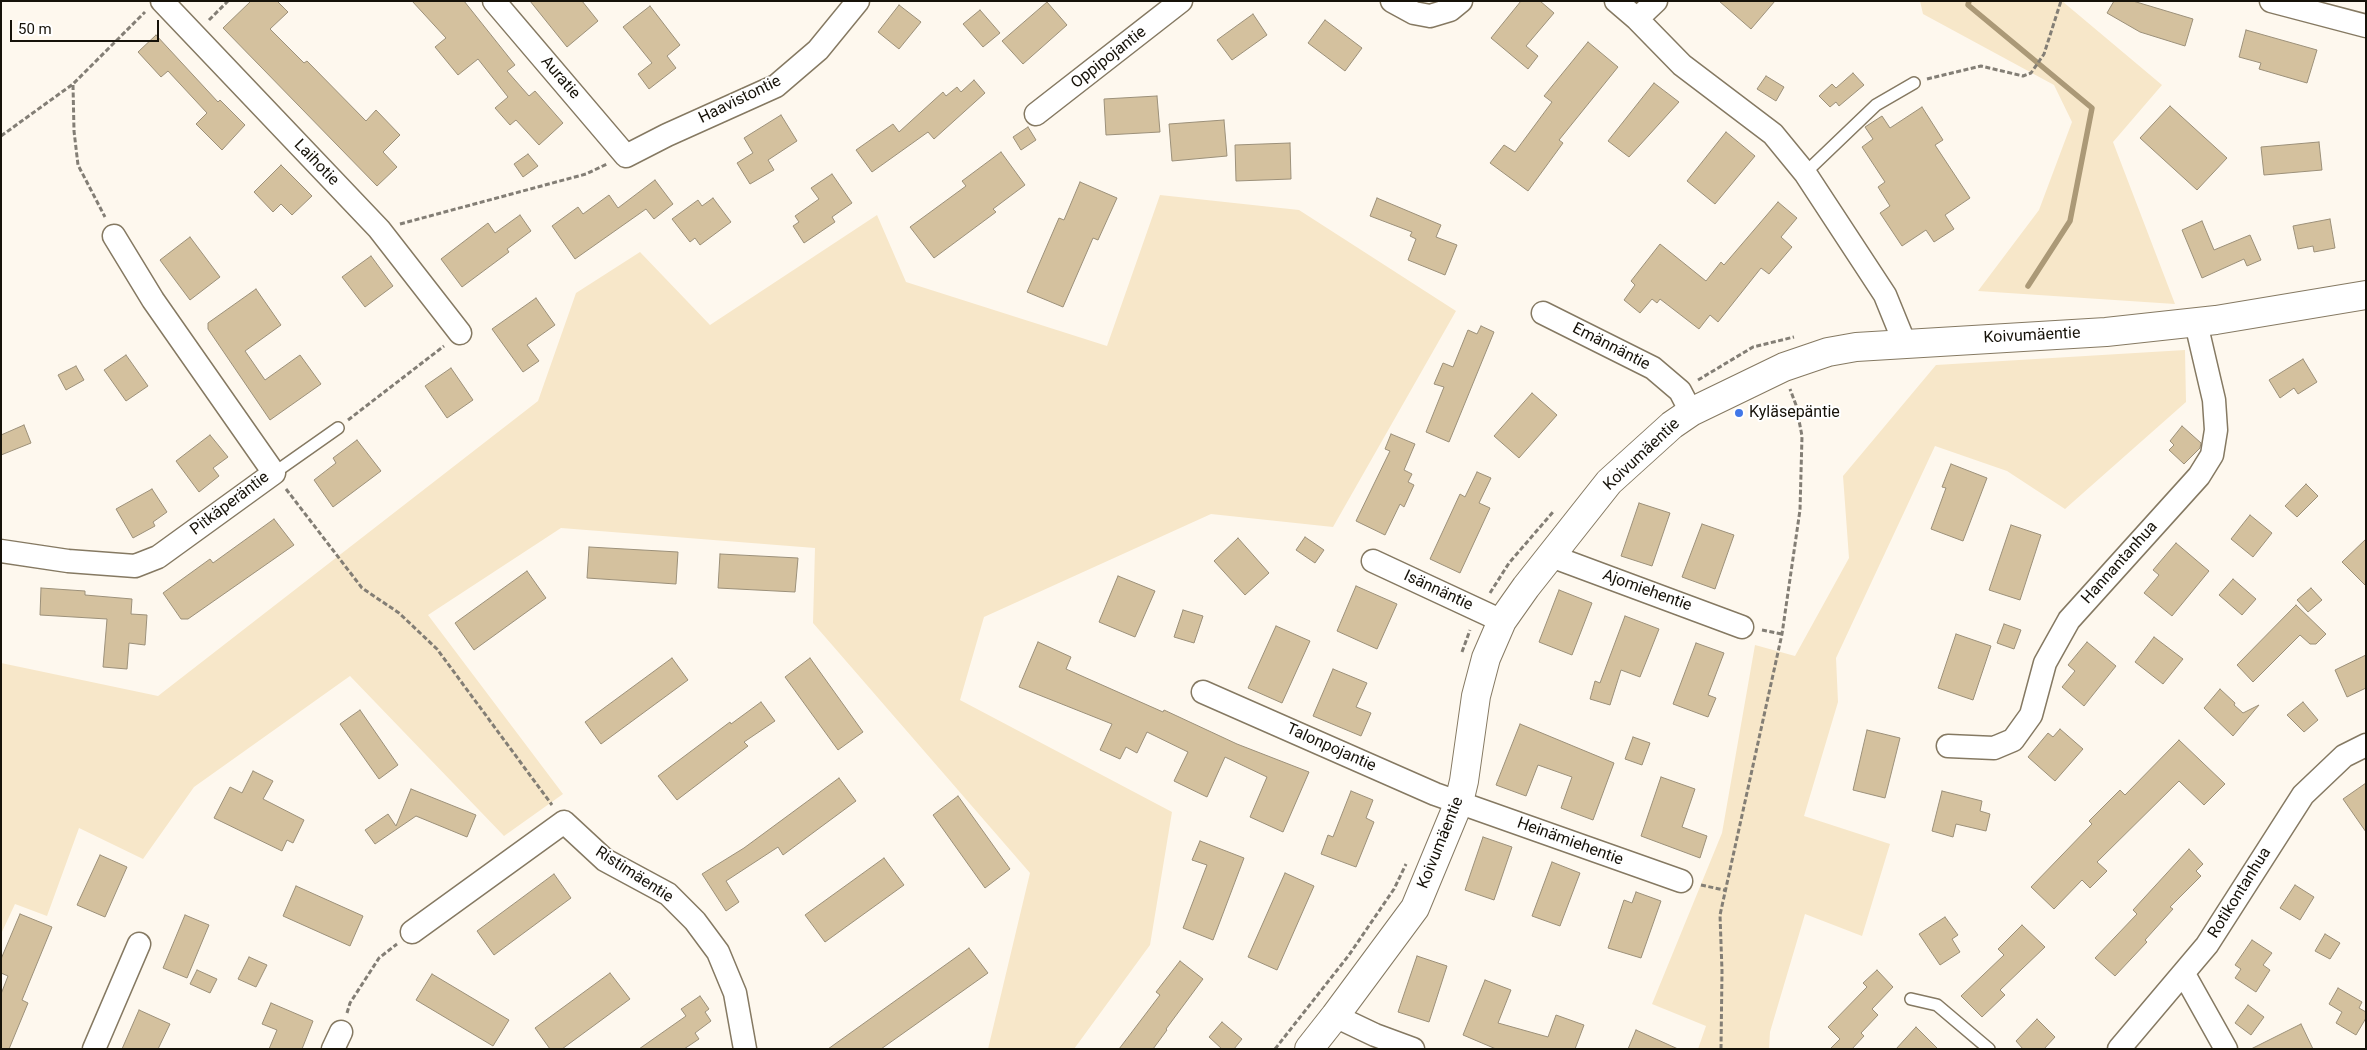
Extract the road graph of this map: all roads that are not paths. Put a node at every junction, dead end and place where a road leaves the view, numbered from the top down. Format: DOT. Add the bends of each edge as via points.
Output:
graph roads {
  1 [pos="494,1"];
  2 [pos="858,1"];
  3 [pos="1181,1"];
  4 [pos="1392,1"];
  5 [pos="1461,1"];
  6 [pos="1616,1"];
  7 [pos="1656,1"];
  8 [pos="2271,1"];
  9 [pos="156,5"];
  10 [pos="1638,19"];
  11 [pos="2366,26"];
  12 [pos="1914,83"];
  13 [pos="1036,114"];
  14 [pos="626,156"];
  15 [pos="1805,173"];
  16 [pos="114,236"];
  17 [pos="2366,295"];
  18 [pos="1543,313"];
  19 [pos="2196,323"];
  20 [pos="460,333"];
  21 [pos="1905,344"];
  22 [pos="1685,402"];
  23 [pos="338,428"];
  24 [pos="274,474"];
  25 [pos="1,551"];
  26 [pos="1551,556"];
  27 [pos="1373,561"];
  28 [pos="1491,615"];
  29 [pos="1742,627"];
  30 [pos="1203,692"];
  31 [pos="2366,745"];
  32 [pos="1948,746"];
  33 [pos="1459,802"];
  34 [pos="1681,881"];
  35 [pos="412,932"];
  36 [pos="139,944"];
  37 [pos="2184,974"];
  38 [pos="1911,999"];
  39 [pos="1335,1016"];
  40 [pos="94,1049"];
  41 [pos="745,1049"];
  42 [pos="1309,1049"];
  43 [pos="1413,1049"];
  44 [pos="1989,1049"];
  45 [pos="2119,1049"];
  46 [pos="2226,1049"];
  1 -- 14 [label="street, Auratie"];
  2 -- 14 [label="street, Haavistontie" via="818,50 776,86"];
  3 -- 13 [label="street, Oppipojantie"];
  4 -- 5 [label="street" via="1414,13 1430,16 1450,10"];
  6 -- 10 [label="street"];
  7 -- 10 [label="street"];
  8 -- 11 [label="street"];
  9 -- 20 [label="street, Laihotie" via="194,35 379,229"];
  10 -- 15 [label="street" via="1682,65 1773,134"];
  12 -- 15 [label="lane" via="1876,105"];
  15 -- 21 [label="street" via="1885,295"];
  16 -- 24 [label="street, Pitkäperäntie" via="153,300"];
  17 -- 19 [label="street, Koivumäentie"];
  18 -- 22 [label="street, Emännäntie" via="1653,368"];
  19 -- 21 [label="street, Koivumäentie"];
  19 -- 32 [label="street, Hannantanhua" via="2214,400 2216,430 2212,455 2199,476 2069,620 2045,663 2030,716 2013,740 1994,748"];
  21 -- 22 [label="street, Koivumäentie" via="1828,352"];
  22 -- 26 [label="street, Koivumäentie" via="1672,425 1609,482"];
  23 -- 24 [label="lane"];
  24 -- 25 [label="street, Pitkäperäntie" via="158,557 135,566"];
  26 -- 28 [label="street, Koivumäentie" via="1526,587"];
  26 -- 29 [label="street, Ajomiehentie"];
  27 -- 28 [label="street, Isännäntie"];
  28 -- 33 [label="street, Koivumäentie"];
  30 -- 33 [label="street, Talonpojantie"];
  31 -- 37 [label="street, Rotikontanhua" via="2344,756 2303,795 2207,945"];
  33 -- 34 [label="street, Heinämiehentie"];
  33 -- 39 [label="street, Koivumäentie" via="1415,908"];
  35 -- 41 [label="street, Ristimäentie" via="564,822 605,860 668,894 695,921 718,952 736,993"];
  36 -- 40 [label="street"];
  37 -- 45 [label="street, Rotikontanhua"];
  37 -- 46 [label="street"];
  38 -- 44 [label="lane" via="1937,1005"];
  39 -- 42 [label="street, Koivumäentie"];
  39 -- 43 [label="street"];
}
